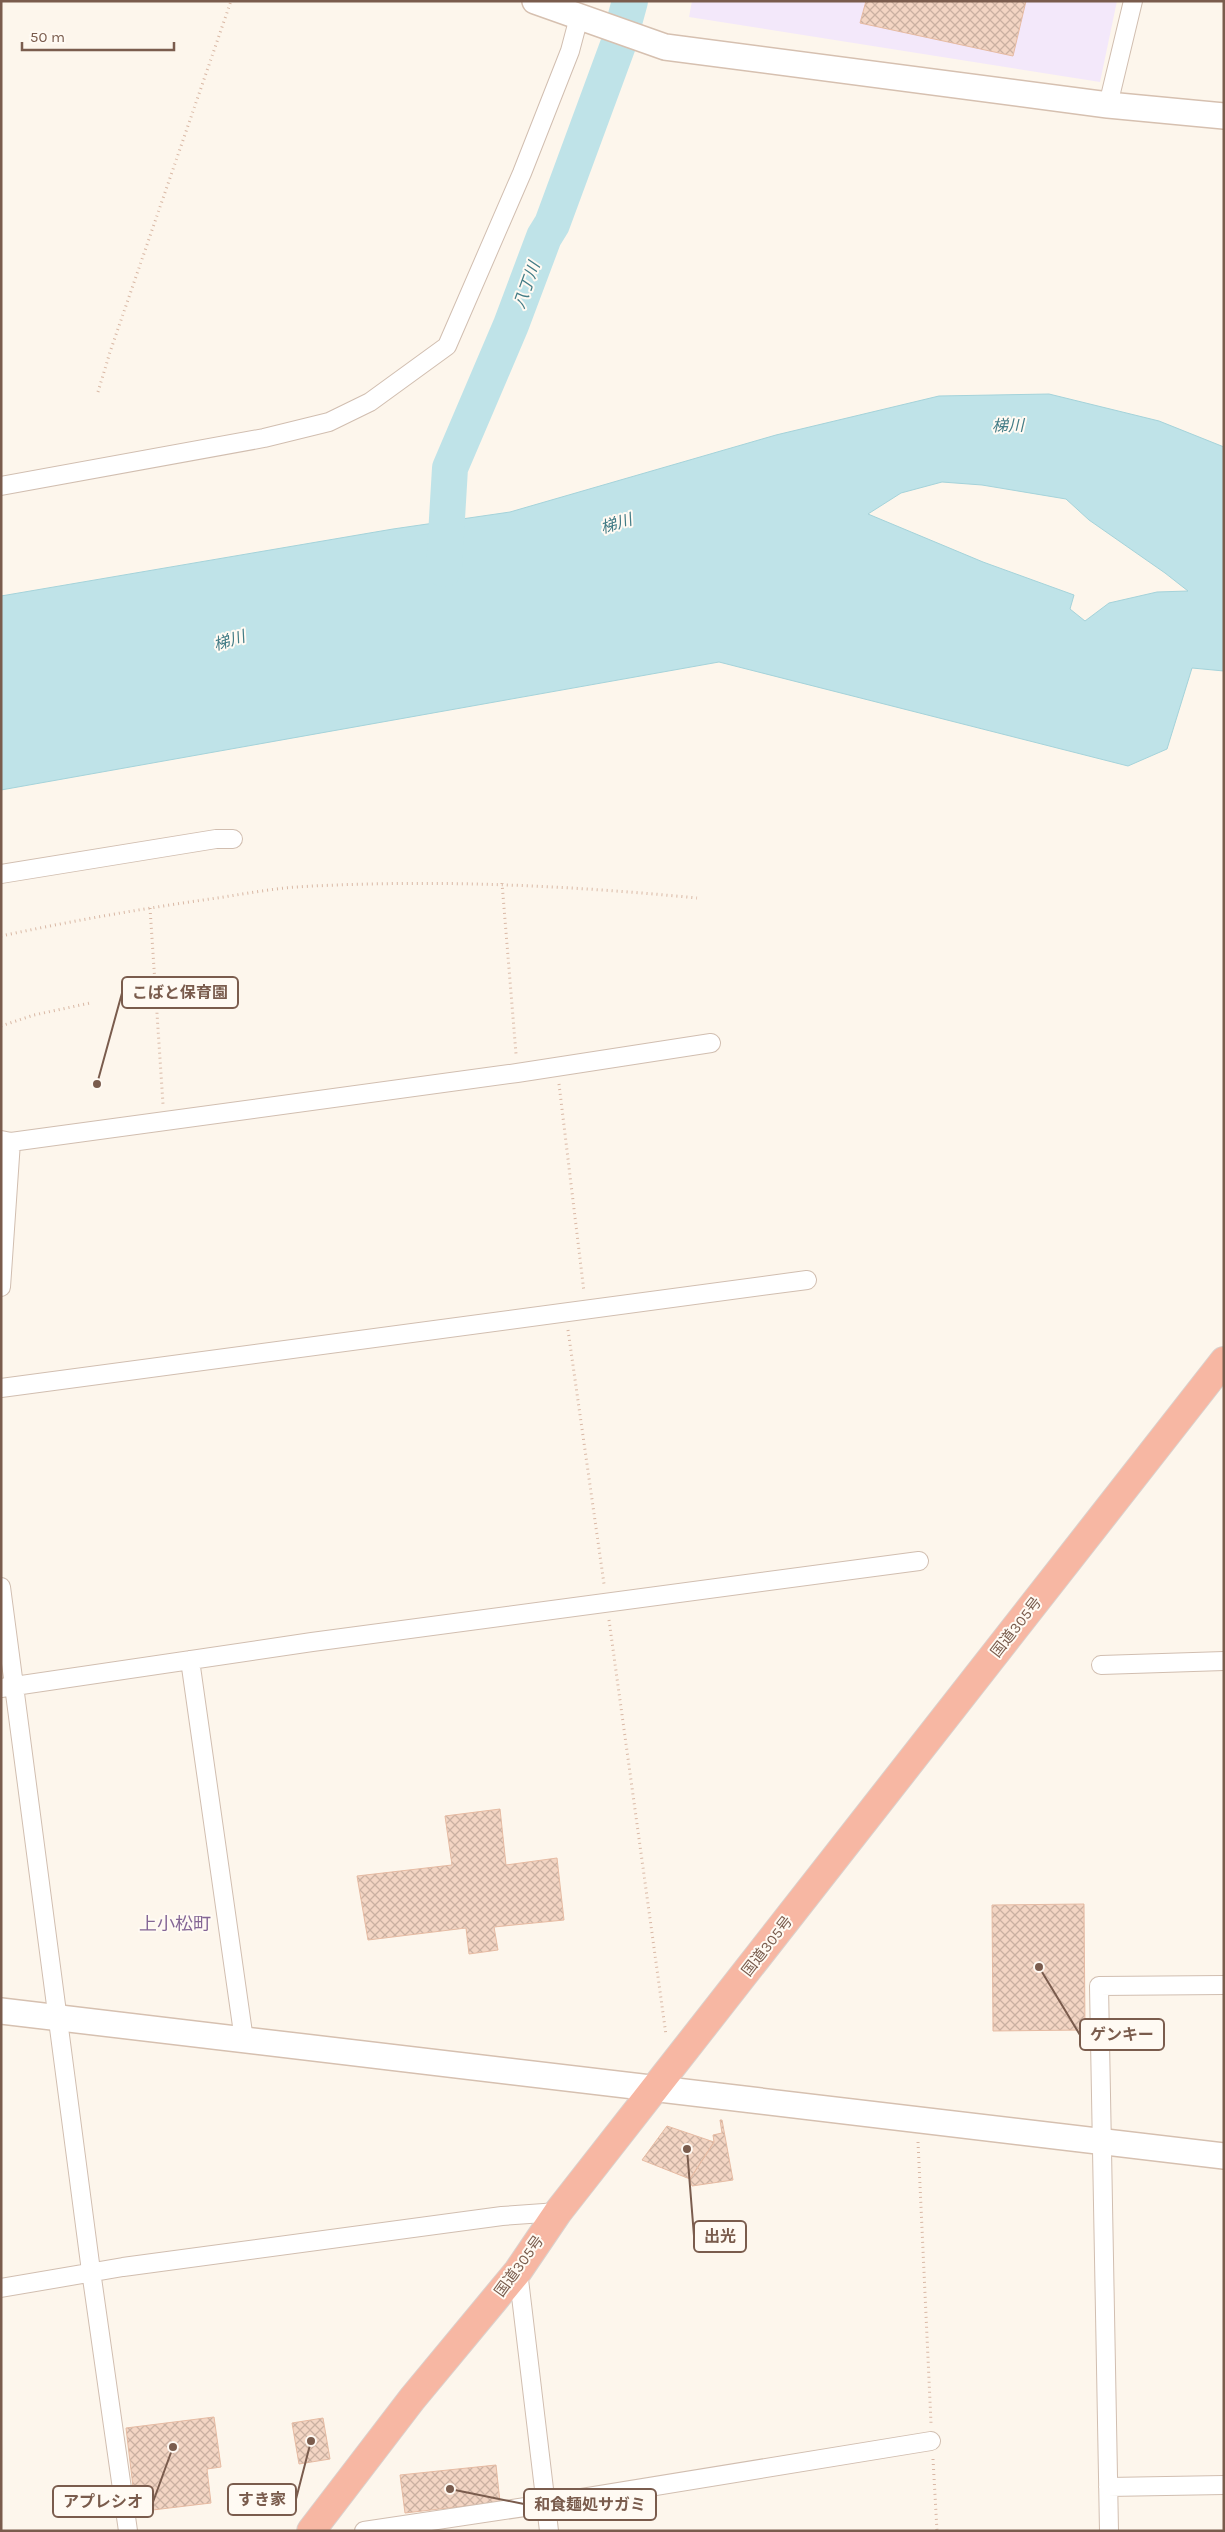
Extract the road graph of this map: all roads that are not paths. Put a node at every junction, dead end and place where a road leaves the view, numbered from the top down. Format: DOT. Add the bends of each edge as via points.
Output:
graph roads {
  1 [pos="536,1"];
  2 [pos="1134,1"];
  3 [pos="584,19"];
  4 [pos="1108,105"];
  5 [pos="1224,116"];
  6 [pos="1,486"];
  7 [pos="233,839"];
  8 [pos="1,874"];
  9 [pos="711,1043"];
  10 [pos="6,1141"];
  11 [pos="807,1280"];
  12 [pos="1,1287"];
  13 [pos="1224,1361"];
  14 [pos="1,1388"];
  15 [pos="919,1561"];
  16 [pos="1,1587"];
  17 [pos="190,1660"];
  18 [pos="1224,1661"];
  19 [pos="1101,1665"];
  20 [pos="8,1687"];
  21 [pos="1224,1985"];
  22 [pos="1,2011"];
  23 [pos="58,2018"];
  24 [pos="244,2040"];
  25 [pos="653,2089"];
  26 [pos="1100,2141"];
  27 [pos="1224,2156"];
  28 [pos="558,2212"];
  29 [pos="91,2271"];
  30 [pos="518,2271"];
  31 [pos="1,2288"];
  32 [pos="932,2441"];
  33 [pos="1224,2485"];
  34 [pos="1108,2487"];
  35 [pos="545,2504"];
  36 [pos="128,2531"];
  37 [pos="311,2531"];
  38 [pos="364,2531"];
  39 [pos="549,2531"];
  40 [pos="1109,2531"];
  1 -- 3 [label="street"];
  2 -- 4 [label="street"];
  3 -- 4 [label="street" via="657,44"];
  3 -- 6 [label="street" via="447,346 370,402 329,422 264,438"];
  4 -- 5 [label="street"];
  7 -- 8 [label="street" via="216,839"];
  9 -- 10 [label="street" via="164,1122"];
  10 -- 12 [label="street"];
  11 -- 14 [label="street"];
  13 -- 25 [label="highway, 国道305号"];
  15 -- 17 [label="street"];
  16 -- 20 [label="street"];
  17 -- 20 [label="street"];
  17 -- 24 [label="street"];
  18 -- 19 [label="street"];
  20 -- 23 [label="street"];
  21 -- 26 [label="street" via="1099,1986"];
  22 -- 23 [label="street"];
  23 -- 24 [label="street"];
  23 -- 29 [label="street"];
  24 -- 25 [label="street"];
  25 -- 26 [label="street"];
  25 -- 28 [label="highway, 国道305号"];
  26 -- 27 [label="street"];
  26 -- 34 [label="street"];
  28 -- 29 [label="street" via="502,2216"];
  28 -- 30 [label="highway, 国道305号"];
  29 -- 31 [label="street"];
  29 -- 36 [label="street"];
  30 -- 35 [label="street"];
  30 -- 37 [label="highway, 国道305号" via="412,2399"];
  32 -- 35 [label="street"];
  33 -- 34 [label="street"];
  34 -- 40 [label="street"];
  35 -- 38 [label="street"];
  35 -- 39 [label="street"];
}
